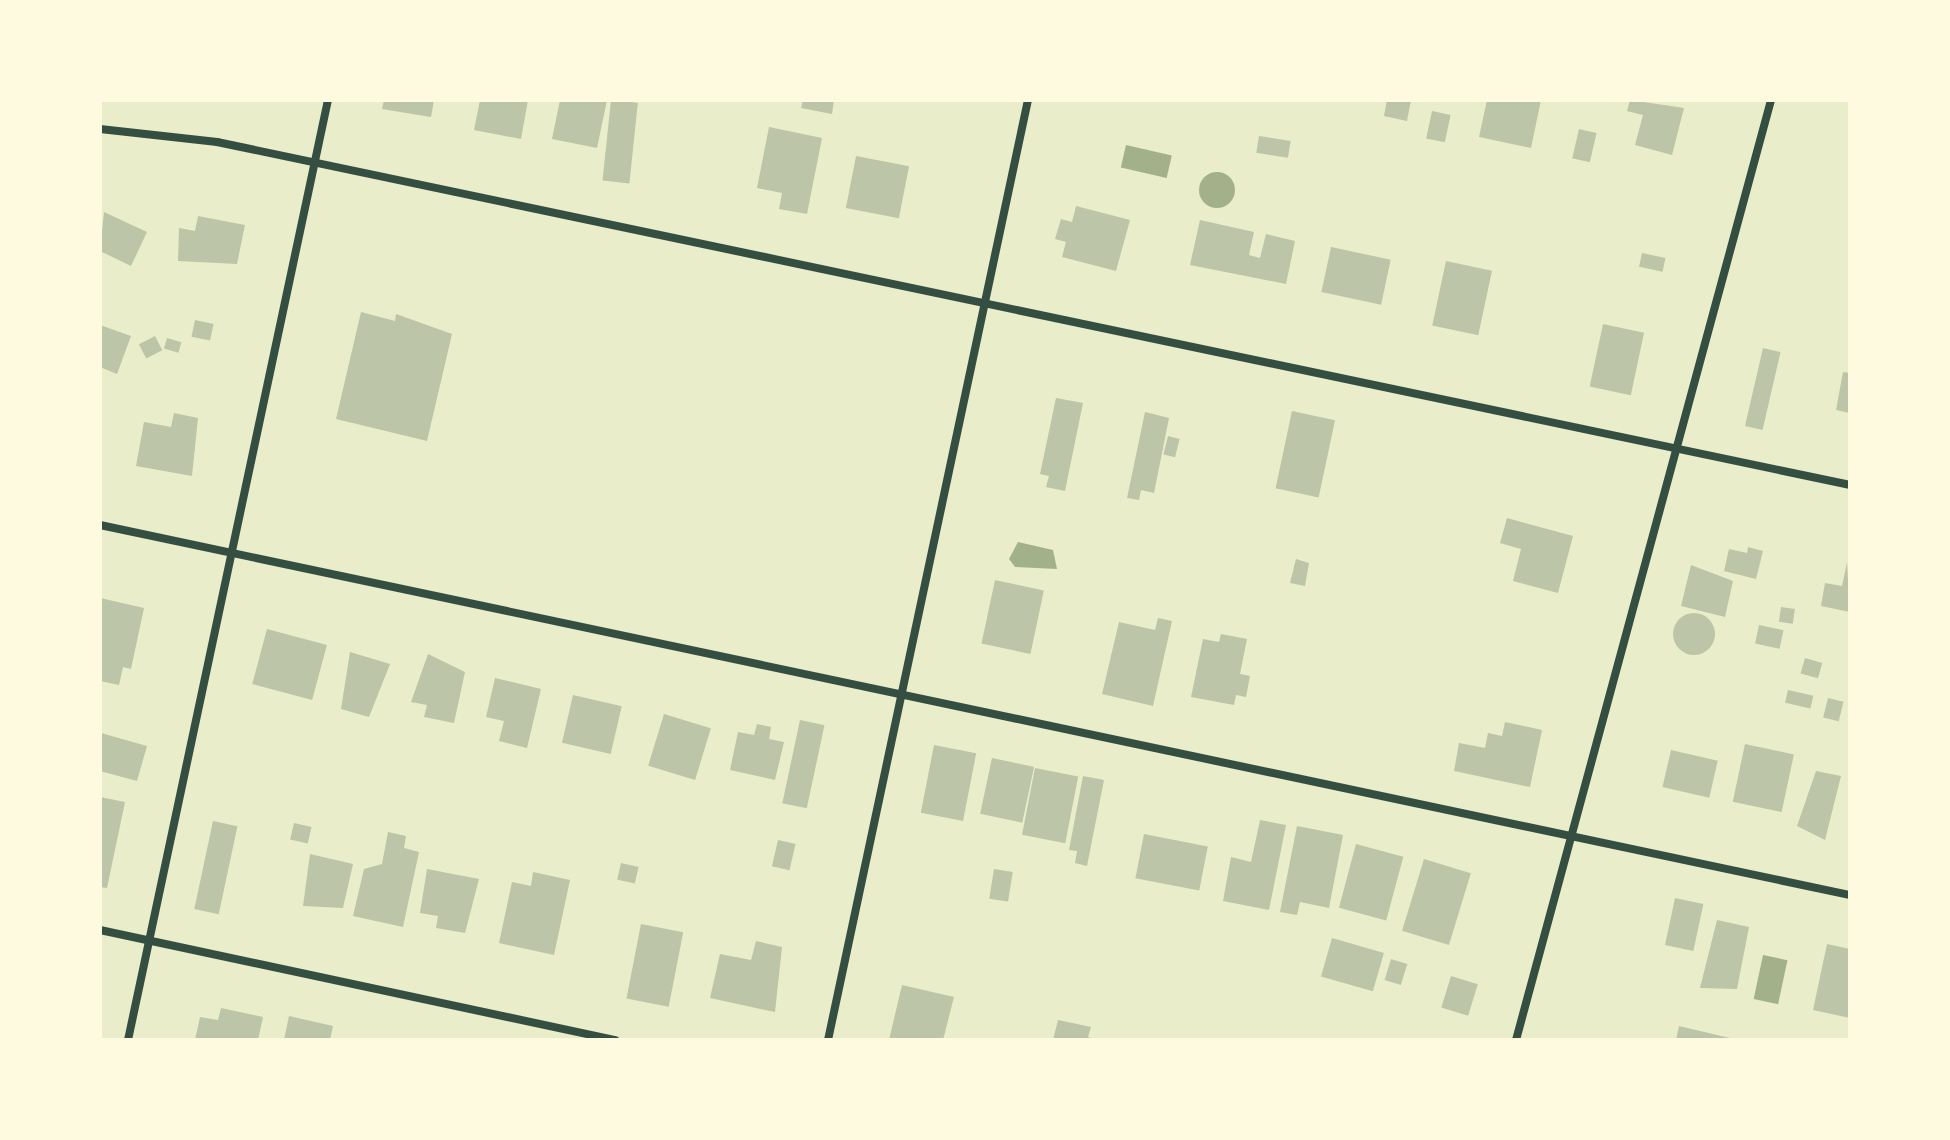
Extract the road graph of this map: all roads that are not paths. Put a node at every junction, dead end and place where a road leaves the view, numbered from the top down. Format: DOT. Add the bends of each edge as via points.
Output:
graph roads {
  1 [pos="328,100"];
  2 [pos="1028,100"];
  3 [pos="1771,100"];
  4 [pos="100,129"];
  5 [pos="314,164"];
  6 [pos="983,308"];
  7 [pos="1675,448"];
  8 [pos="1850,485"];
  9 [pos="100,525"];
  10 [pos="229,549"];
  11 [pos="904,697"];
  12 [pos="1569,836"];
  13 [pos="1850,895"];
  14 [pos="100,930"];
  15 [pos="149,940"];
  16 [pos="128,1040"];
  17 [pos="615,1040"];
  18 [pos="828,1040"];
  19 [pos="1516,1040"];
  1 -- 5 [label="street"];
  2 -- 6 [label="street"];
  3 -- 7 [label="street"];
  4 -- 5 [label="street" via="217,142"];
  5 -- 6 [label="street"];
  5 -- 10 [label="street"];
  6 -- 7 [label="street"];
  6 -- 11 [label="street"];
  7 -- 8 [label="street"];
  7 -- 12 [label="street"];
  9 -- 10 [label="street"];
  10 -- 11 [label="street"];
  10 -- 15 [label="street"];
  11 -- 12 [label="street"];
  11 -- 18 [label="street"];
  12 -- 13 [label="street"];
  12 -- 19 [label="street"];
  14 -- 15 [label="street"];
  15 -- 16 [label="street"];
  15 -- 17 [label="street"];
}
